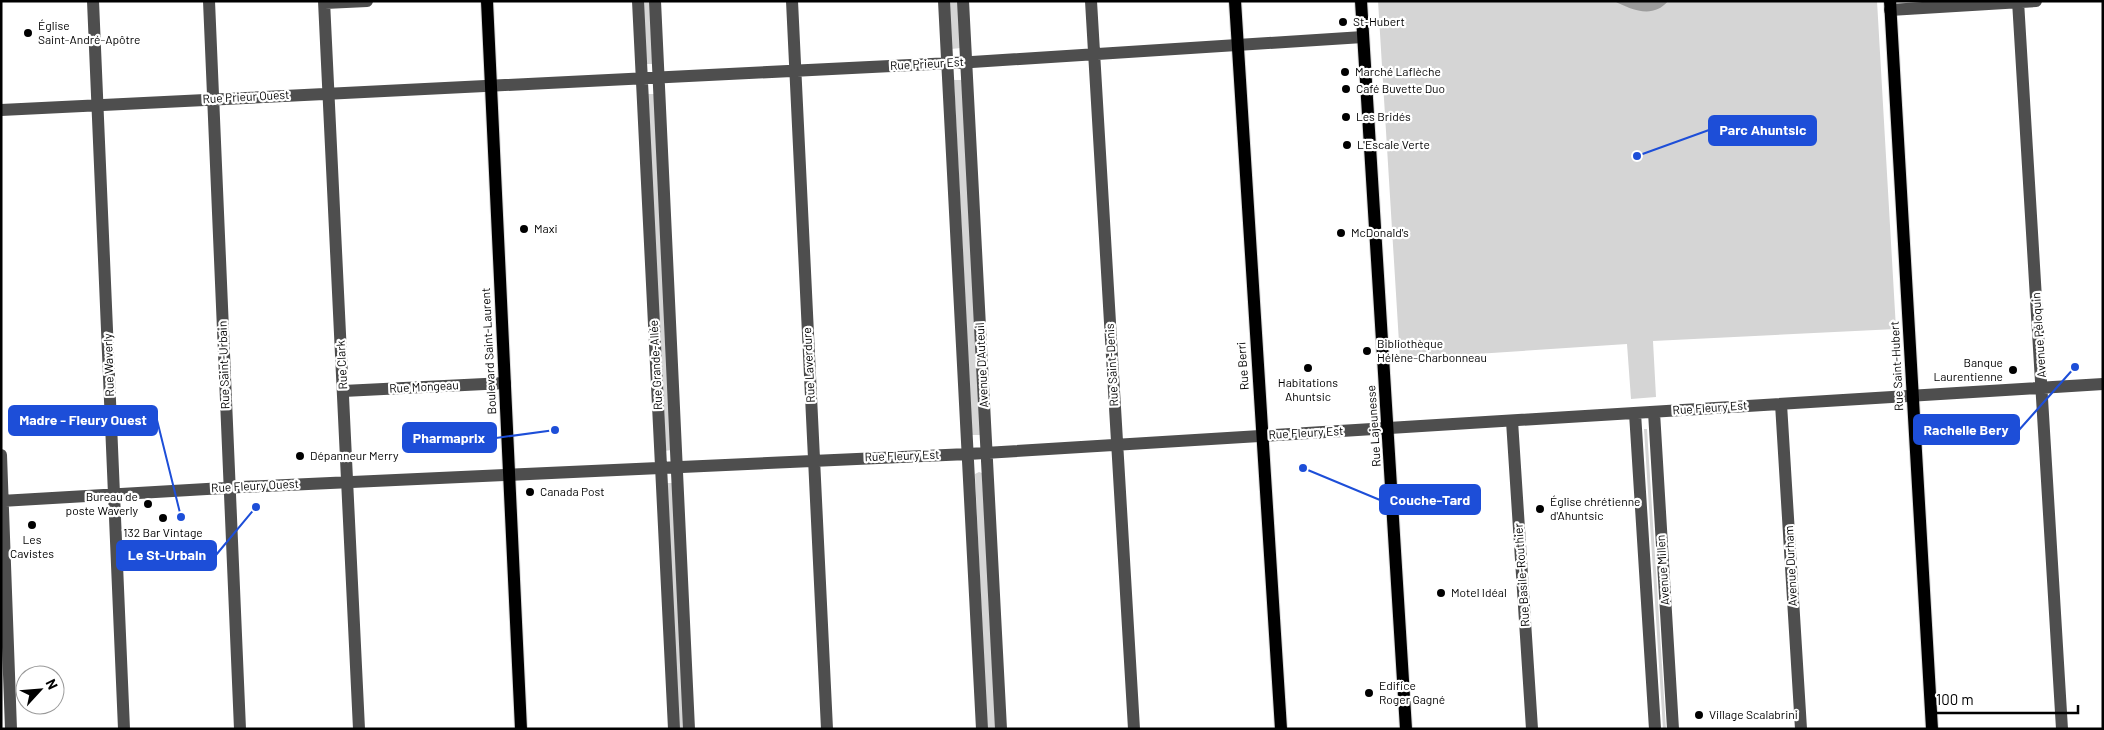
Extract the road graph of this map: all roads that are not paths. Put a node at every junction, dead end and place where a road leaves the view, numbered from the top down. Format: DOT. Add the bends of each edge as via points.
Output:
graph roads {
  1 [pos="93,1"];
  2 [pos="209,1"];
  3 [pos="367,1"];
  4 [pos="487,1"];
  5 [pos="638,1"];
  6 [pos="655,1"];
  7 [pos="792,1"];
  8 [pos="944,1"];
  9 [pos="963,1"];
  10 [pos="1091,1"];
  11 [pos="1235,1"];
  12 [pos="1362,1"];
  13 [pos="2036,1"];
  14 [pos="324,2"];
  15 [pos="2018,2"];
  16 [pos="1890,6"];
  17 [pos="1363,38"];
  18 [pos="1237,46"];
  19 [pos="1094,55"];
  20 [pos="966,62"];
  21 [pos="947,63"];
  22 [pos="795,70"];
  23 [pos="658,77"];
  24 [pos="642,78"];
  25 [pos="491,85"];
  26 [pos="329,93"];
  27 [pos="214,98"];
  28 [pos="98,105"];
  29 [pos="1,110"];
  30 [pos="505,383"];
  31 [pos="2103,384"];
  32 [pos="2042,388"];
  33 [pos="343,391"];
  34 [pos="1913,396"];
  35 [pos="1781,404"];
  36 [pos="1654,412"];
  37 [pos="1635,413"];
  38 [pos="1512,421"];
  39 [pos="1388,428"];
  40 [pos="1262,436"];
  41 [pos="1117,445"];
  42 [pos="986,452"];
  43 [pos="968,454"];
  44 [pos="1,455"];
  45 [pos="813,460"];
  46 [pos="678,466"];
  47 [pos="661,467"];
  48 [pos="509,475"];
  49 [pos="347,482"];
  50 [pos="230,487"];
  51 [pos="114,494"];
  52 [pos="2,501"];
  53 [pos="11,729"];
  54 [pos="124,729"];
  55 [pos="240,729"];
  56 [pos="359,729"];
  57 [pos="521,729"];
  58 [pos="674,729"];
  59 [pos="689,729"];
  60 [pos="827,729"];
  61 [pos="982,729"];
  62 [pos="1001,729"];
  63 [pos="1134,729"];
  64 [pos="1281,729"];
  65 [pos="1406,729"];
  66 [pos="1532,729"];
  67 [pos="1655,729"];
  68 [pos="1673,729"];
  69 [pos="1801,729"];
  70 [pos="1932,729"];
  71 [pos="2062,729"];
  1 -- 28 [label="street, Rue Waverly"];
  2 -- 27 [label="street, Rue Saint-Urbain"];
  3 -- 14 [label="street"];
  4 -- 25 [label="main road, Boulevard Saint-Laurent"];
  5 -- 24 [label="street, Rue Grande-Allée"];
  6 -- 23 [label="street, Rue Grande-Allée"];
  7 -- 22 [label="street, Rue Laverdure"];
  8 -- 21 [label="street, Avenue D'Auteuil"];
  9 -- 20 [label="street, Avenue D'Auteuil"];
  10 -- 19 [label="street, Rue Saint-Denis"];
  11 -- 18 [label="main road, Rue Berri"];
  12 -- 17 [label="main road, Rue Lajeunesse"];
  13 -- 15 [label="street"];
  14 -- 26 [label="street, Rue Clark"];
  15 -- 16 [label="street"];
  15 -- 32 [label="street, Avenue Péloquin"];
  16 -- 34 [label="main road, Rue Saint-Hubert"];
  17 -- 18 [label="street, Rue Prieur Est"];
  17 -- 39 [label="main road, Rue Lajeunesse"];
  18 -- 19 [label="street, Rue Prieur Est"];
  18 -- 40 [label="main road, Rue Berri"];
  19 -- 20 [label="street, Rue Prieur Est"];
  19 -- 41 [label="street, Rue Saint-Denis"];
  20 -- 21 [label="street, Rue Prieur Est"];
  20 -- 42 [label="street, Avenue D'Auteuil"];
  21 -- 22 [label="street, Rue Prieur Est"];
  21 -- 43 [label="street, Avenue D'Auteuil"];
  22 -- 23 [label="street, Rue Prieur Est"];
  22 -- 45 [label="street, Rue Laverdure"];
  23 -- 24 [label="street, Rue Prieur Est"];
  23 -- 46 [label="street, Rue Grande-Allée"];
  24 -- 25 [label="street, Rue Prieur Est"];
  24 -- 47 [label="street, Rue Grande-Allée"];
  25 -- 26 [label="street, Rue Prieur Ouest"];
  25 -- 30 [label="main road, Boulevard Saint-Laurent"];
  26 -- 27 [label="street, Rue Prieur Ouest"];
  26 -- 33 [label="street, Rue Clark"];
  27 -- 28 [label="street, Rue Prieur Ouest"];
  27 -- 50 [label="street, Rue Saint-Urbain"];
  28 -- 29 [label="street, Rue Prieur Ouest"];
  28 -- 51 [label="street, Rue Waverly"];
  30 -- 33 [label="street, Rue Mongeau"];
  30 -- 48 [label="main road, Boulevard Saint-Laurent"];
  31 -- 32 [label="street, Rue Fleury Est"];
  32 -- 34 [label="street, Rue Fleury Est"];
  32 -- 71 [label="street, Avenue Péloquin"];
  33 -- 49 [label="street, Rue Clark"];
  34 -- 35 [label="street, Rue Fleury Est"];
  34 -- 70 [label="main road, Rue Saint-Hubert"];
  35 -- 36 [label="street, Rue Fleury Est"];
  35 -- 69 [label="street, Avenue Durham"];
  36 -- 37 [label="street, Rue Fleury Est"];
  36 -- 68 [label="street, Avenue Millen"];
  37 -- 38 [label="street, Rue Fleury Est"];
  37 -- 67 [label="street, Avenue Millen"];
  38 -- 39 [label="street, Rue Fleury Est"];
  38 -- 66 [label="street, Rue Basile-Routhier"];
  39 -- 40 [label="street, Rue Fleury Est"];
  39 -- 65 [label="main road, Rue Lajeunesse"];
  40 -- 41 [label="street, Rue Fleury Est"];
  40 -- 64 [label="main road, Rue Berri"];
  41 -- 42 [label="street, Rue Fleury Est"];
  41 -- 63 [label="street, Rue Saint-Denis"];
  42 -- 43 [label="street, Rue Fleury Est"];
  42 -- 62 [label="street, Avenue D'Auteuil"];
  43 -- 45 [label="street, Rue Fleury Est"];
  43 -- 61 [label="street, Avenue D'Auteuil"];
  44 -- 52 [label="street"];
  45 -- 46 [label="street, Rue Fleury Est"];
  45 -- 60 [label="street, Rue Laverdure"];
  46 -- 47 [label="street, Rue Fleury Est"];
  46 -- 59 [label="street, Rue Grande-Allée"];
  47 -- 48 [label="street, Rue Fleury Est"];
  47 -- 58 [label="street, Rue Grande-Allée"];
  48 -- 49 [label="street, Rue Fleury Ouest"];
  48 -- 57 [label="main road, Boulevard Saint-Laurent"];
  49 -- 50 [label="street, Rue Fleury Ouest"];
  49 -- 56 [label="street, Rue Clark"];
  50 -- 51 [label="street, Rue Fleury Ouest"];
  50 -- 55 [label="street, Rue Saint-Urbain"];
  51 -- 52 [label="street, Rue Fleury Ouest"];
  51 -- 54 [label="street, Rue Waverly"];
  52 -- 53 [label="street"];
}
